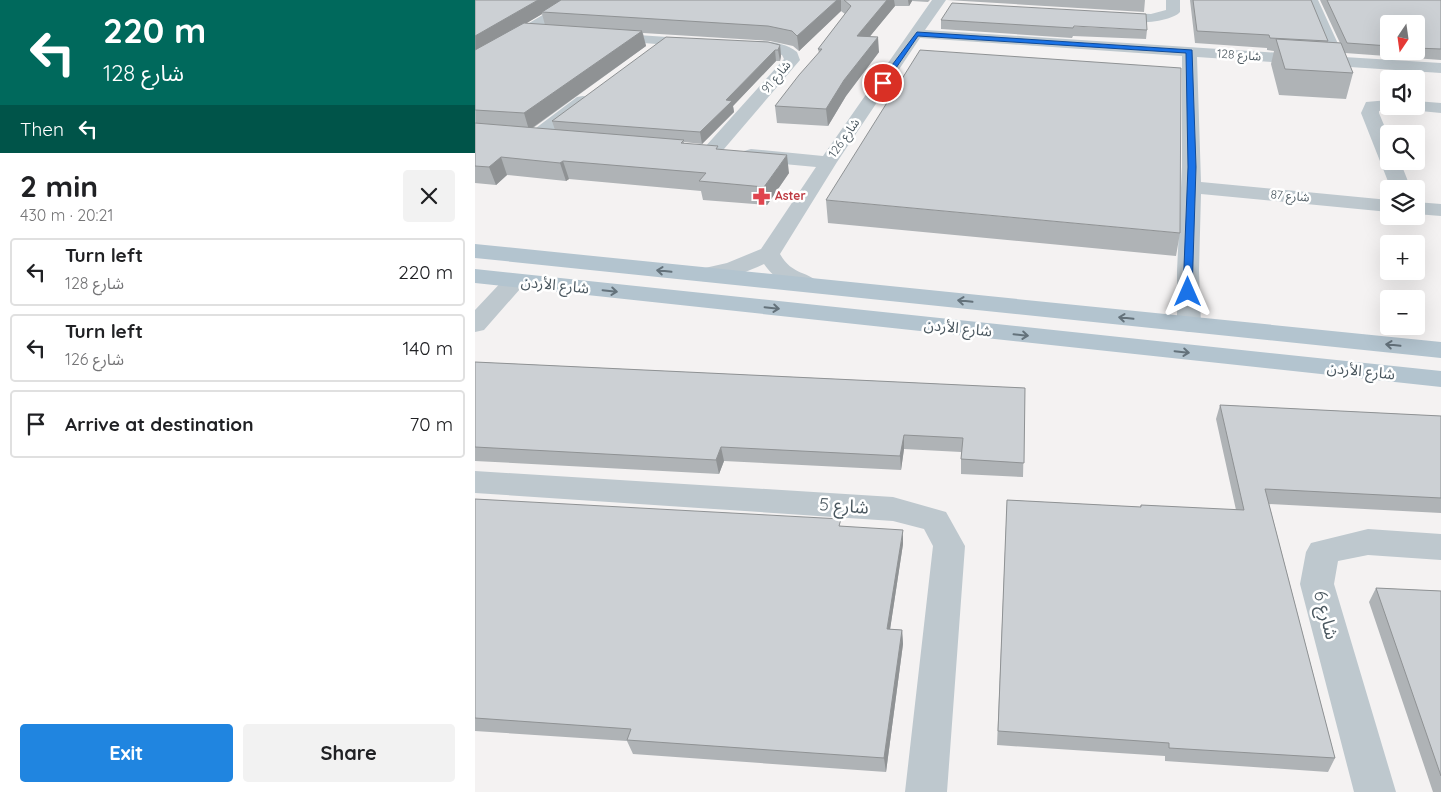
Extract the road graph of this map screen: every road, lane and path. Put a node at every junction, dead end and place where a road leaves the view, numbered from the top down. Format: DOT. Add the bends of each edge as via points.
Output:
graph roads {
  1 [pos="577,0"];
  2 [pos="1173,0"];
  3 [pos="1311,0"];
  4 [pos="937,3"];
  5 [pos="955,8"];
  6 [pos="1092,15"];
  7 [pos="524,31"];
  8 [pos="552,33"];
  9 [pos="917,34"];
  10 [pos="590,36"];
  11 [pos="664,40"];
  12 [pos="713,44"];
  13 [pos="732,45"];
  14 [pos="1189,52"];
  15 [pos="641,58"];
  16 [pos="475,61"];
  17 [pos="1337,61"];
  18 [pos="1441,68"];
  19 [pos="595,92"];
  20 [pos="1380,106"];
  21 [pos="1425,107"];
  22 [pos="1441,108"];
  23 [pos="514,136"];
  24 [pos="534,138"];
  25 [pos="1380,138"];
  26 [pos="563,140"];
  27 [pos="691,150"];
  28 [pos="711,152"];
  29 [pos="828,162"];
  30 [pos="1191,187"];
  31 [pos="1380,205"];
  32 [pos="1425,209"];
  33 [pos="1441,210"];
  34 [pos="475,251"];
  35 [pos="769,254"];
  36 [pos="704,275"];
  37 [pos="475,276"];
  38 [pos="515,280"];
  39 [pos="807,284"];
  40 [pos="1189,325"];
  41 [pos="475,326"];
  42 [pos="1441,350"];
  43 [pos="1441,380"];
  44 [pos="475,482"];
  45 [pos="1441,547"];
  46 [pos="926,792"];
  47 [pos="1375,792"];
  1 -- 7 [label="street"];
  2 -- 6 [label="street" via="1173,12 1167,16"];
  3 -- 17 [label="street"];
  4 -- 5 [label="street"];
  4 -- 9 [label="street, شارع 126"];
  7 -- 8 [label="street"];
  7 -- 16 [label="street"];
  9 -- 14 [label="street, شارع 128"];
  9 -- 29 [label="street, شارع 126"];
  10 -- 11 [label="street"];
  11 -- 12 [label="street"];
  11 -- 15 [label="street"];
  13 -- 28 [label="street, شارع 91" via="788,51 792,60"];
  14 -- 17 [label="street, شارع 128"];
  14 -- 30 [label="street"];
  17 -- 18 [label="street, شارع 128"];
  19 -- 24 [label="street"];
  20 -- 25 [label="street" via="1372,106 1370,113"];
  21 -- 22 [label="street"];
  23 -- 24 [label="street"];
  24 -- 26 [label="street"];
  27 -- 28 [label="street"];
  28 -- 29 [label="street"];
  29 -- 35 [label="street, شارع 126"];
  30 -- 31 [label="street, شارع 87"];
  30 -- 40 [label="street"];
  32 -- 33 [label="street"];
  36 -- 34 [label="main road, شارع الأردن, one-way"];
  35 -- 36 [label="street" via="733,269"];
  35 -- 39 [label="street" via="775,267 786,277"];
  36 -- 39 [label="main road, شارع الأردن"];
  37 -- 38 [label="main road, شارع الأردن"];
  38 -- 41 [label="street"];
  38 -- 43 [label="main road, شارع الأردن, one-way"];
  40 -- 39 [label="main road, شارع الأردن, one-way"];
  42 -- 40 [label="main road, شارع الأردن, one-way"];
  44 -- 46 [label="street, شارع 5" via="893,509 935,520 949,546"];
  45 -- 47 [label="street, شارع 6" via="1368,542 1323,552 1317,584"];
}
